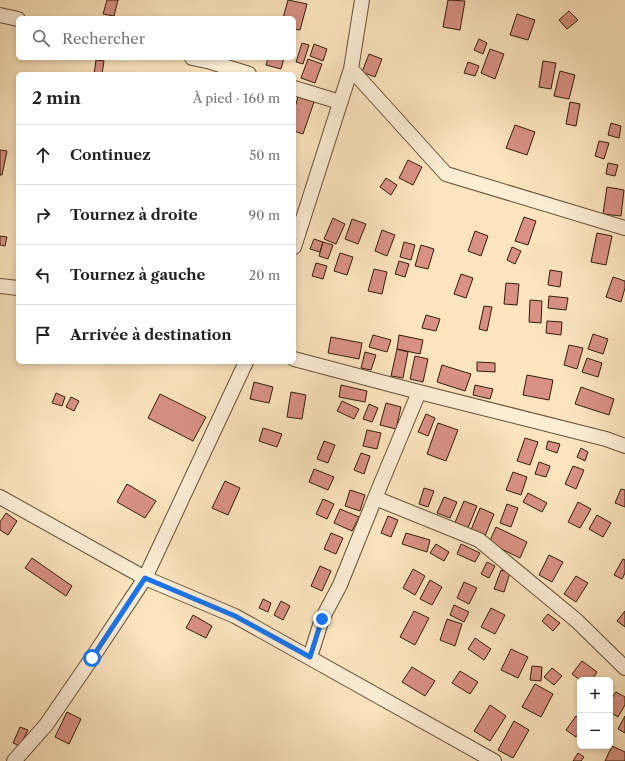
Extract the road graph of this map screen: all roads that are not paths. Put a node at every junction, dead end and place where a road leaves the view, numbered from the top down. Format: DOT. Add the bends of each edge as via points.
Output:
graph roads {
  1 [pos="362,0"];
  2 [pos="0,15"];
  3 [pos="16,19"];
  4 [pos="199,60"];
  5 [pos="351,69"];
  6 [pos="242,72"];
  7 [pos="296,89"];
  8 [pos="340,102"];
  9 [pos="625,228"];
  10 [pos="296,240"];
  11 [pos="0,286"];
  12 [pos="16,288"];
  13 [pos="296,359"];
  14 [pos="245,364"];
  15 [pos="419,392"];
  16 [pos="625,446"];
  17 [pos="0,497"];
  18 [pos="375,498"];
  19 [pos="145,578"];
  20 [pos="310,657"];
  21 [pos="625,668"];
  22 [pos="14,761"];
  23 [pos="494,761"];
  1 -- 5 [label="street"];
  2 -- 3 [label="street"];
  4 -- 6 [label="street"];
  5 -- 8 [label="street"];
  5 -- 9 [label="street" via="446,174"];
  7 -- 8 [label="street"];
  8 -- 10 [label="street"];
  11 -- 12 [label="street"];
  13 -- 15 [label="street"];
  14 -- 19 [label="street"];
  15 -- 16 [label="street"];
  15 -- 18 [label="street"];
  17 -- 19 [label="street"];
  18 -- 20 [label="street" via="340,585 322,619"];
  18 -- 21 [label="street" via="479,540 577,621"];
  19 -- 20 [label="street" via="235,616"];
  19 -- 22 [label="street" via="46,725"];
  20 -- 23 [label="street"];
}
